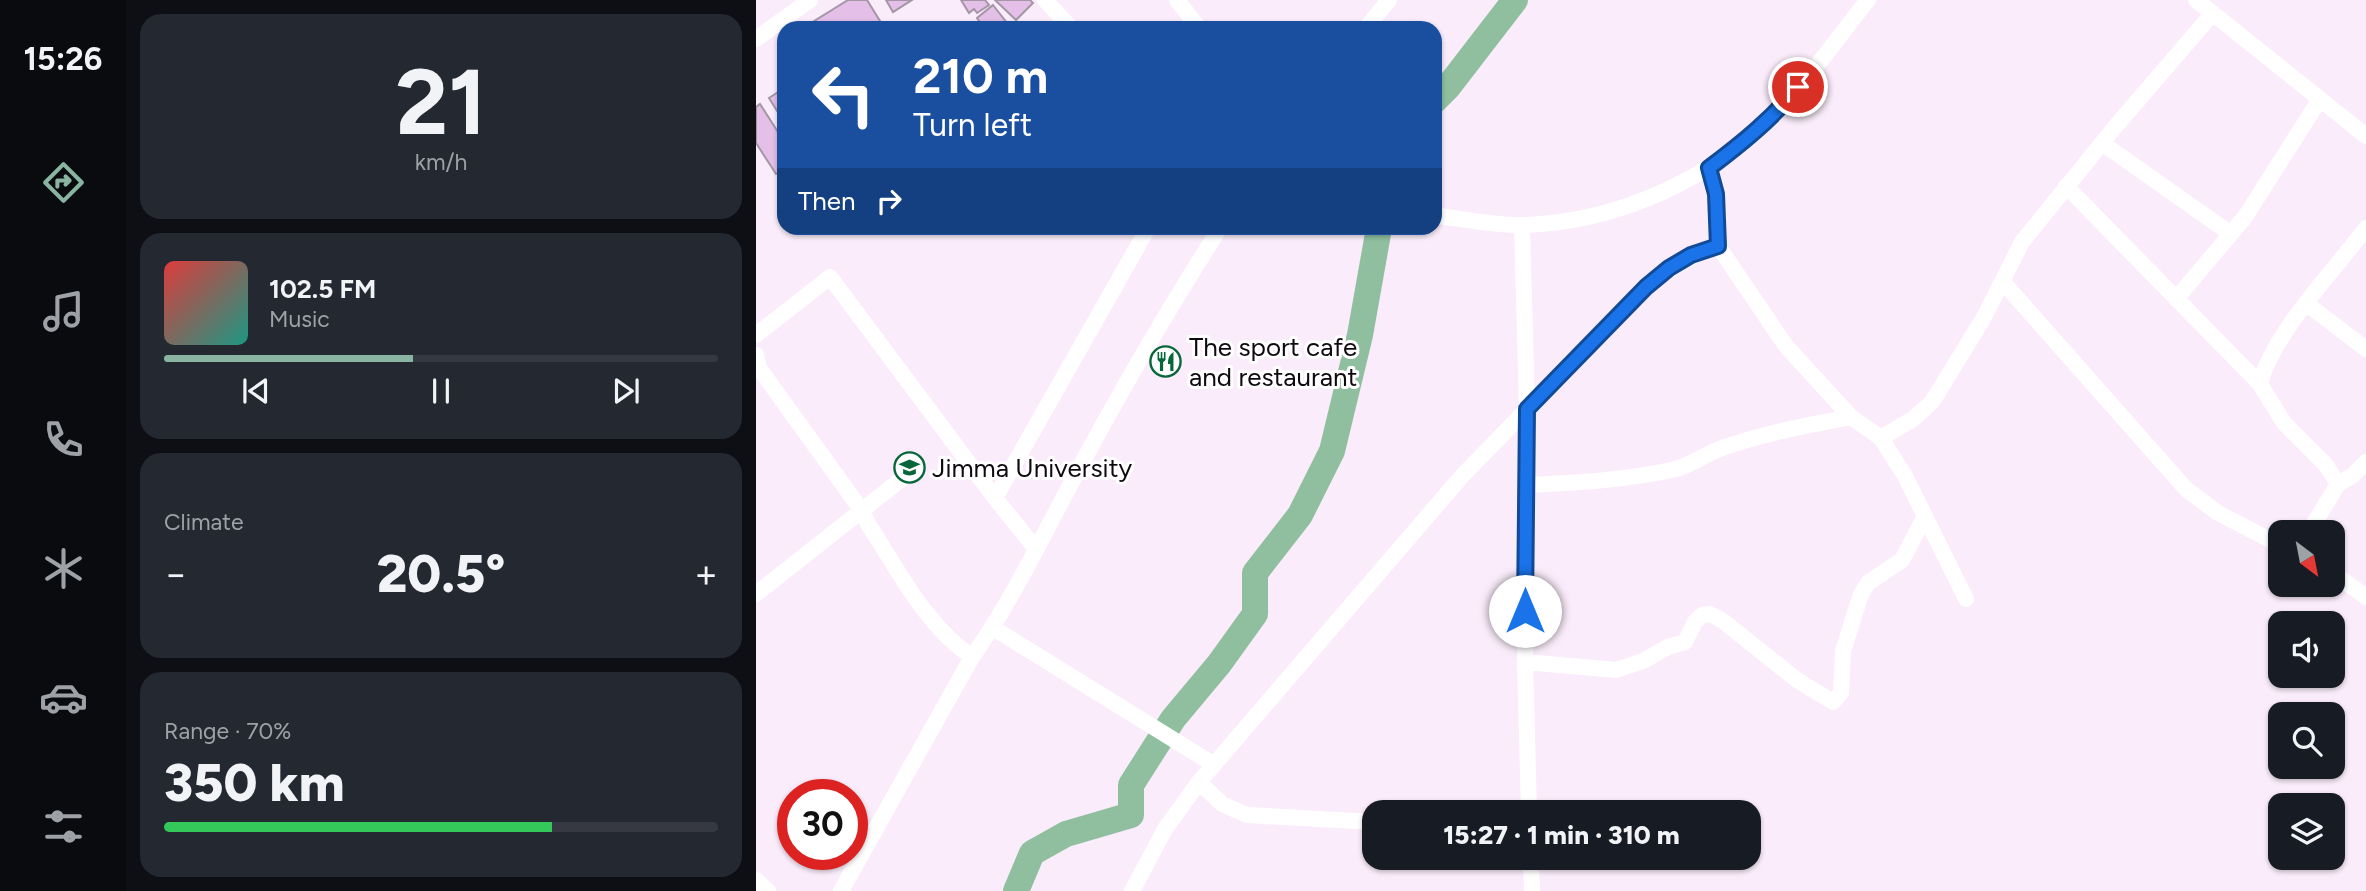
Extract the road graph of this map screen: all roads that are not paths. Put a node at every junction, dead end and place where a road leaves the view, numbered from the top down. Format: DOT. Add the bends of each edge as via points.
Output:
graph roads {
  1 [pos="810,0"];
  2 [pos="1045,0"];
  3 [pos="1177,0"];
  4 [pos="1389,0"];
  5 [pos="1868,0"];
  6 [pos="2196,0"];
  7 [pos="2213,13"];
  8 [pos="780,21"];
  9 [pos="1064,21"];
  10 [pos="1194,21"];
  11 [pos="1372,21"];
  12 [pos="777,23"];
  13 [pos="756,38"];
  14 [pos="2320,99"];
  15 [pos="2366,136"];
  16 [pos="2102,143"];
  17 [pos="1709,168"];
  18 [pos="2066,186"];
  19 [pos="1442,215"];
  20 [pos="1522,225"];
  21 [pos="2231,234"];
  22 [pos="1144,235"];
  23 [pos="1216,235"];
  24 [pos="2363,237"];
  25 [pos="1718,246"];
  26 [pos="2003,282"];
  27 [pos="2176,299"];
  28 [pos="2307,304"];
  29 [pos="756,335"];
  30 [pos="2366,349"];
  31 [pos="756,355"];
  32 [pos="2260,384"];
  33 [pos="1527,409"];
  34 [pos="1851,417"];
  35 [pos="1881,438"];
  36 [pos="2366,462"];
  37 [pos="918,466"];
  38 [pos="2338,484"];
  39 [pos="1526,485"];
  40 [pos="995,498"];
  41 [pos="862,511"];
  42 [pos="1925,516"];
  43 [pos="2316,520"];
  44 [pos="2268,539"];
  45 [pos="1036,549"];
  46 [pos="2345,582"];
  47 [pos="756,594"];
  48 [pos="2366,597"];
  49 [pos="1966,599"];
  50 [pos="993,628"];
  51 [pos="972,657"];
  52 [pos="1525,662"];
  53 [pos="1213,764"];
  54 [pos="1199,782"];
  55 [pos="1529,800"];
  56 [pos="1362,821"];
  57 [pos="1531,870"];
  58 [pos="756,880"];
  59 [pos="768,891"];
  60 [pos="841,891"];
  61 [pos="1132,891"];
  62 [pos="1531,891"];
  1 -- 8 [label="street"];
  2 -- 9 [label="street"];
  3 -- 10 [label="street"];
  4 -- 11 [label="street"];
  5 -- 17 [label="street" via="1781,108"];
  6 -- 7 [label="street"];
  7 -- 14 [label="street"];
  7 -- 16 [label="street"];
  12 -- 13 [label="street"];
  14 -- 15 [label="street"];
  14 -- 21 [label="street"];
  16 -- 18 [label="street"];
  16 -- 21 [label="street"];
  17 -- 20 [label="street" via="1623,209 1570,222"];
  17 -- 25 [label="street" via="1716,194"];
  18 -- 26 [label="street" via="2022,242"];
  18 -- 27 [label="street"];
  19 -- 20 [label="street"];
  20 -- 33 [label="street"];
  21 -- 27 [label="street"];
  22 -- 40 [label="street"];
  23 -- 45 [label="street"];
  24 -- 28 [label="street"];
  25 -- 33 [label="street" via="1691,255 1646,287"];
  25 -- 34 [label="street" via="1786,346"];
  26 -- 35 [label="street" via="1932,402"];
  26 -- 44 [label="street" via="2186,489 2218,513"];
  27 -- 32 [label="street"];
  28 -- 30 [label="street"];
  28 -- 32 [label="street" via="2264,366"];
  29 -- 40 [label="street" via="830,277"];
  31 -- 41 [label="street" via="759,368"];
  32 -- 38 [label="street" via="2284,423 2326,465"];
  33 -- 39 [label="street"];
  33 -- 53 [label="street" via="1462,476"];
  34 -- 35 [label="street"];
  34 -- 39 [label="street" via="1728,446 1674,469"];
  35 -- 42 [label="street"];
  36 -- 38 [label="street"];
  37 -- 41 [label="street"];
  38 -- 43 [label="street"];
  39 -- 52 [label="street"];
  40 -- 45 [label="street"];
  41 -- 47 [label="street"];
  41 -- 51 [label="street" via="922,607 956,646"];
  42 -- 49 [label="street"];
  42 -- 52 [label="street" via="1902,560 1868,583 1861,594 1843,650 1841,693 1833,702 1710,614 1695,622 1685,642 1616,670"];
  45 -- 50 [label="street"];
  46 -- 48 [label="street"];
  50 -- 51 [label="street"];
  50 -- 53 [label="street"];
  51 -- 60 [label="street"];
  52 -- 55 [label="street"];
  53 -- 54 [label="street"];
  54 -- 56 [label="street" via="1222,804 1247,815"];
  54 -- 61 [label="street" via="1165,828"];
  57 -- 62 [label="street"];
  58 -- 59 [label="street"];
}
